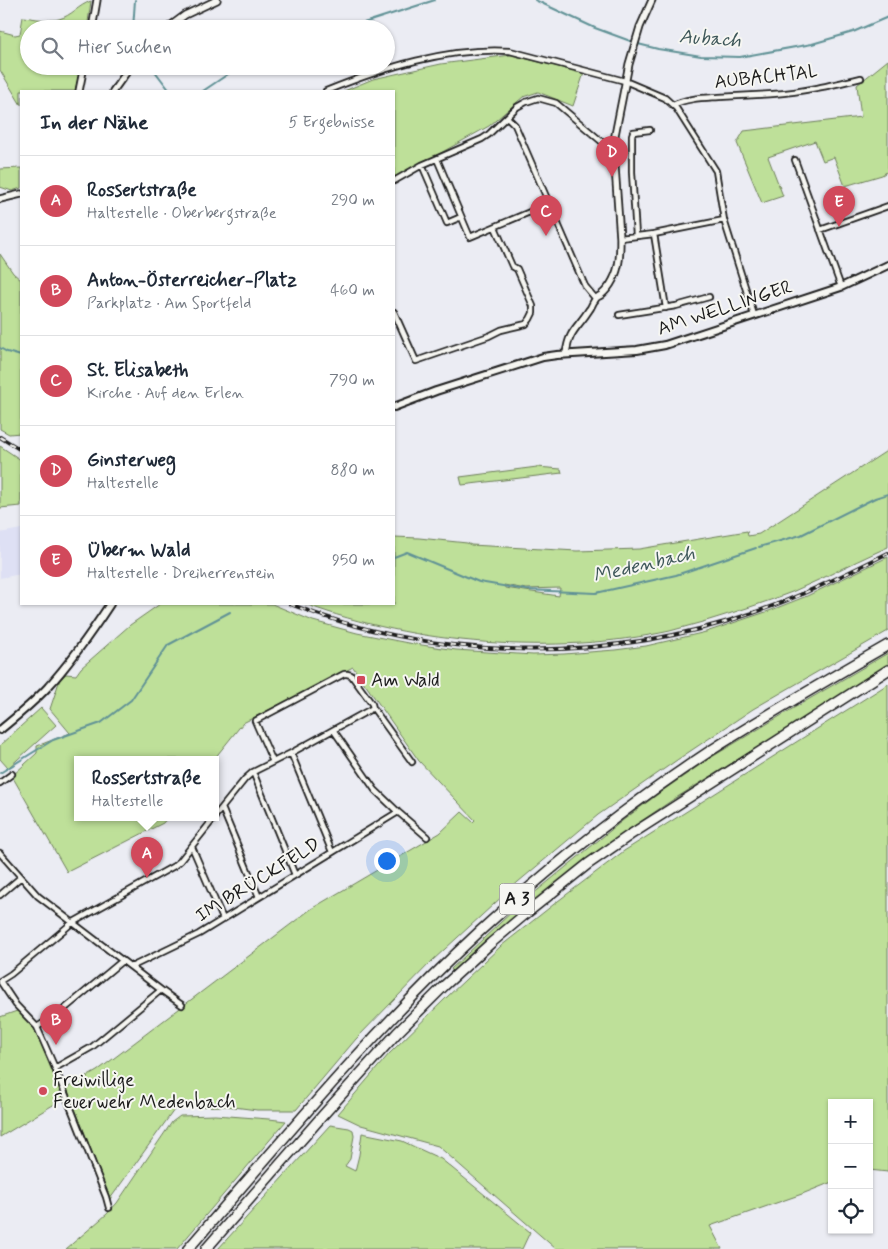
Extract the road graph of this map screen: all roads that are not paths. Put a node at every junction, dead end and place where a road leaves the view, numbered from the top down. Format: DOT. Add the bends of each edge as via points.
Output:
graph roads {
  1 [pos="97,0"];
  2 [pos="217,0"];
  3 [pos="652,0"];
  4 [pos="94,20"];
  5 [pos="178,20"];
  6 [pos="395,66"];
  7 [pos="83,75"];
  8 [pos="125,75"];
  9 [pos="367,75"];
  10 [pos="861,78"];
  11 [pos="625,81"];
  12 [pos="80,90"];
  13 [pos="114,90"];
  14 [pos="329,90"];
  15 [pos="673,105"];
  16 [pos="507,117"];
  17 [pos="650,130"];
  18 [pos="614,152"];
  19 [pos="437,159"];
  20 [pos="795,160"];
  21 [pos="422,165"];
  22 [pos="395,180"];
  23 [pos="20,194"];
  24 [pos="0,199"];
  25 [pos="549,204"];
  26 [pos="888,206"];
  27 [pos="461,217"];
  28 [pos="724,220"];
  29 [pos="495,227"];
  30 [pos="820,230"];
  31 [pos="654,234"];
  32 [pos="636,236"];
  33 [pos="620,238"];
  34 [pos="888,265"];
  35 [pos="841,286"];
  36 [pos="710,297"];
  37 [pos="595,298"];
  38 [pos="666,308"];
  39 [pos="395,314"];
  40 [pos="619,315"];
  41 [pos="754,315"];
  42 [pos="566,354"];
  43 [pos="395,407"];
  44 [pos="109,605"];
  45 [pos="888,645"];
  46 [pos="888,670"];
  47 [pos="373,708"];
  48 [pos="0,730"];
  49 [pos="334,731"];
  50 [pos="291,753"];
  51 [pos="274,762"];
  52 [pos="412,762"];
  53 [pos="253,772"];
  54 [pos="12,774"];
  55 [pos="0,783"];
  56 [pos="222,808"];
  57 [pos="219,811"];
  58 [pos="398,812"];
  59 [pos="211,821"];
  60 [pos="427,837"];
  61 [pos="192,847"];
  62 [pos="332,852"];
  63 [pos="0,853"];
  64 [pos="295,875"];
  65 [pos="21,877"];
  66 [pos="0,896"];
  67 [pos="259,897"];
  68 [pos="223,919"];
  69 [pos="72,923"];
  70 [pos="122,961"];
  71 [pos="131,967"];
  72 [pos="0,981"];
  73 [pos="161,990"];
  74 [pos="182,1004"];
  75 [pos="38,1027"];
  76 [pos="55,1068"];
  77 [pos="109,1208"];
  78 [pos="188,1249"];
  79 [pos="206,1249"];
  1 -- 4 [label="street"];
  2 -- 5 [label="street"];
  3 -- 11 [label="street" via="635,42"];
  6 -- 11 [label="street" via="470,51 510,51"];
  7 -- 12 [label="street"];
  8 -- 13 [label="street"];
  9 -- 14 [label="street"];
  10 -- 15 [label="street, AUBACHTAL" via="800,91 682,100"];
  11 -- 15 [label="street" via="665,98"];
  11 -- 18 [label="street"];
  15 -- 28 [label="street" via="716,172"];
  16 -- 18 [label="street" via="526,102 538,98 547,100 556,103"];
  16 -- 19 [label="street" via="482,139"];
  16 -- 25 [label="street" via="515,125"];
  17 -- 32 [label="street" via="633,132 632,136"];
  18 -- 33 [label="street"];
  19 -- 21 [label="street"];
  19 -- 27 [label="street"];
  20 -- 30 [label="street"];
  21 -- 22 [label="street"];
  21 -- 27 [label="street" via="447,223"];
  23 -- 24 [label="street"];
  25 -- 29 [label="street"];
  25 -- 37 [label="street" via="584,284"];
  26 -- 30 [label="street"];
  27 -- 29 [label="street" via="470,237"];
  28 -- 31 [label="street"];
  28 -- 41 [label="street"];
  29 -- 39 [label="street" via="533,306 533,313 526,324 416,361"];
  30 -- 35 [label="street"];
  31 -- 32 [label="street"];
  31 -- 38 [label="street"];
  32 -- 33 [label="street"];
  33 -- 37 [label="street" via="620,259 613,280"];
  34 -- 35 [label="main road, AM WELLINGER"];
  35 -- 41 [label="main road, AM WELLINGER"];
  36 -- 38 [label="street"];
  37 -- 42 [label="street" via="572,332"];
  38 -- 40 [label="street"];
  41 -- 42 [label="main road, AM WELLINGER" via="637,350"];
  42 -- 43 [label="main road, AM WELLINGER" via="543,357"];
  44 -- 48 [label="main road" via="62,670 33,702"];
  45 -- 78 [label="highway, A 3" via="785,704 659,786 576,849 505,909 386,1024"];
  46 -- 79 [label="highway, A 3" via="637,830 588,864 491,943 397,1033"];
  47 -- 49 [label="street"];
  47 -- 51 [label="street" via="351,675 344,674 255,721"];
  47 -- 52 [label="street"];
  49 -- 50 [label="street"];
  49 -- 58 [label="street" via="375,790"];
  50 -- 51 [label="street"];
  50 -- 62 [label="street"];
  51 -- 53 [label="street"];
  53 -- 56 [label="street"];
  53 -- 64 [label="street"];
  54 -- 55 [label="street"];
  56 -- 57 [label="street"];
  56 -- 67 [label="street"];
  58 -- 60 [label="street"];
  58 -- 62 [label="street, IM BRÜCKFELD"];
  59 -- 61 [label="street"];
  61 -- 68 [label="street"];
  61 -- 69 [label="street" via="174,866"];
  62 -- 64 [label="street, IM BRÜCKFELD"];
  63 -- 65 [label="street"];
  64 -- 67 [label="street, IM BRÜCKFELD"];
  65 -- 66 [label="street"];
  65 -- 69 [label="street" via="38,896"];
  67 -- 68 [label="street, IM BRÜCKFELD"];
  68 -- 71 [label="street, IM BRÜCKFELD"];
  69 -- 70 [label="street"];
  69 -- 72 [label="street"];
  70 -- 71 [label="street"];
  70 -- 75 [label="street"];
  71 -- 73 [label="street"];
  72 -- 75 [label="street" via="16,1006"];
  73 -- 74 [label="street"];
  73 -- 76 [label="street" via="92,1048"];
  75 -- 76 [label="street"];
  76 -- 77 [label="street"];
}
